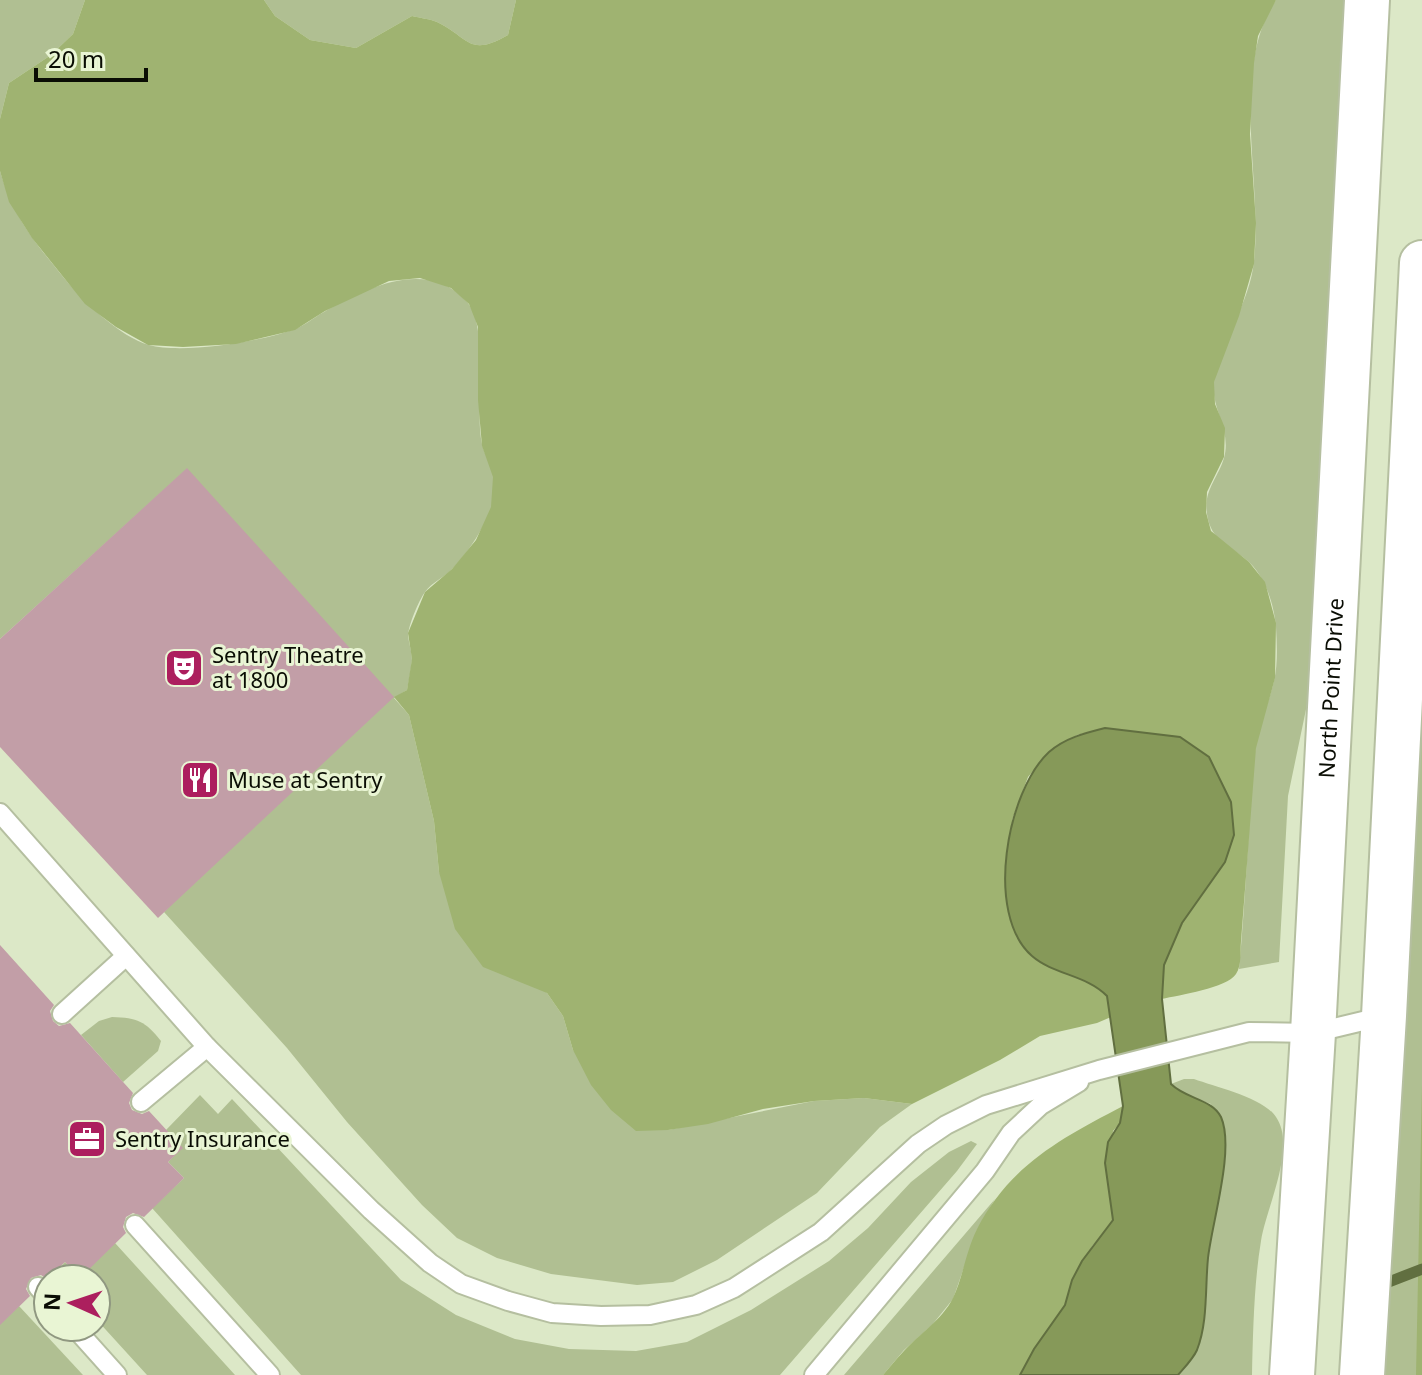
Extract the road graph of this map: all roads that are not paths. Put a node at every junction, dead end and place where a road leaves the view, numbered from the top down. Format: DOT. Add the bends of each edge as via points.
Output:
graph roads {
  1 [pos="1367,0"];
  2 [pos="1422,263"];
  3 [pos="0,813"];
  4 [pos="126,956"];
  5 [pos="62,1014"];
  6 [pos="1384,1016"];
  7 [pos="1313,1033"];
  8 [pos="207,1047"];
  9 [pos="1099,1070"];
  10 [pos="141,1102"];
  11 [pos="135,1225"];
  12 [pos="88,1343"];
  13 [pos="117,1375"];
  14 [pos="270,1375"];
  15 [pos="814,1375"];
  16 [pos="1292,1375"];
  17 [pos="1362,1375"];
  1 -- 7 [label="street, North Point Drive"];
  2 -- 6 [label="street"];
  3 -- 4 [label="lane"];
  4 -- 5 [label="lane"];
  4 -- 8 [label="lane"];
  6 -- 7 [label="lane"];
  6 -- 17 [label="street"];
  7 -- 9 [label="lane" via="1249,1032"];
  7 -- 16 [label="street, North Point Drive"];
  8 -- 9 [label="lane" via="430,1263 461,1284 508,1301 552,1313 601,1316 650,1315 696,1305 734,1288 821,1232 946,1125 986,1105"];
  8 -- 10 [label="lane"];
  9 -- 15 [label="lane" via="1041,1105 1011,1133"];
  11 -- 14 [label="lane"];
  12 -- 13 [label="lane"];
}
